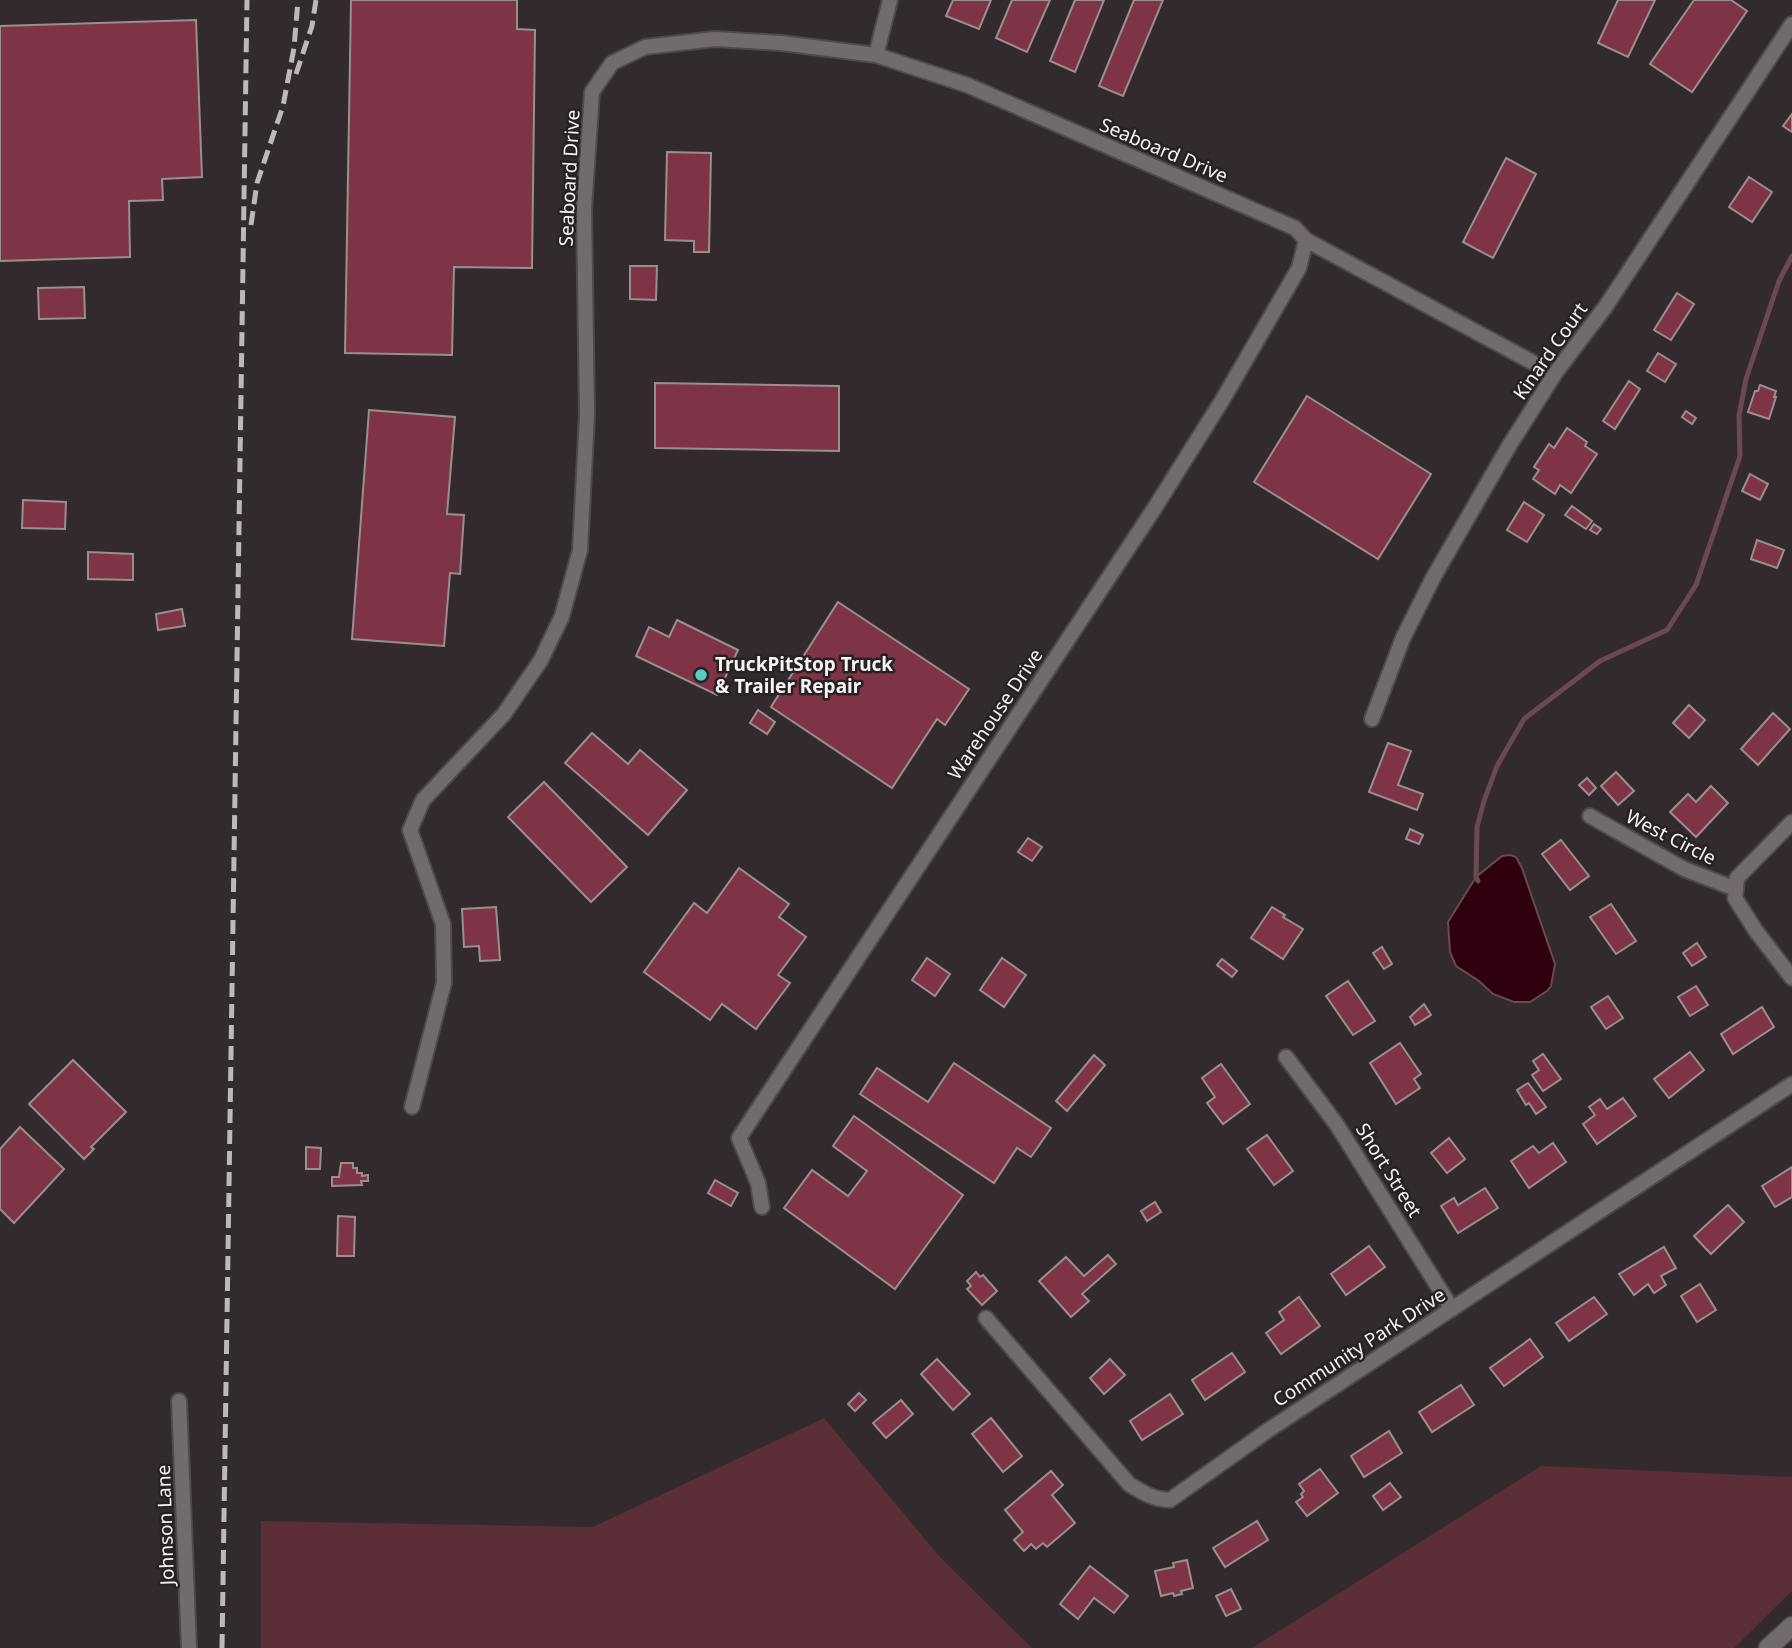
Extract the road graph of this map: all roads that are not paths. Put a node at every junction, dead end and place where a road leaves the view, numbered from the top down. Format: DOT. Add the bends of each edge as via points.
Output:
graph roads {
  1 [pos="890,0"];
  2 [pos="1792,24"];
  3 [pos="876,55"];
  4 [pos="1306,240"];
  5 [pos="1532,362"];
  6 [pos="1372,719"];
  7 [pos="1590,816"];
  8 [pos="1792,822"];
  9 [pos="1736,890"];
  10 [pos="1792,978"];
  11 [pos="1286,1057"];
  12 [pos="1792,1084"];
  13 [pos="412,1107"];
  14 [pos="762,1207"];
  15 [pos="1452,1309"];
  16 [pos="986,1318"];
  17 [pos="178,1401"];
  18 [pos="1792,1626"];
  19 [pos="189,1648"];
  20 [pos="1768,1648"];
  1 -- 3 [label="street"];
  2 -- 6 [label="street, Kinard Court" via="1509,446 1433,578 1403,638"];
  3 -- 4 [label="street, Seaboard Drive" via="992,96 1295,228"];
  3 -- 13 [label="street, Seaboard Drive" via="715,39 645,47 612,63 592,92 584,209 587,415 580,550 562,616 541,660 504,714 422,800 410,830 443,924 444,983"];
  4 -- 5 [label="street, Seaboard Drive"];
  4 -- 14 [label="street, Warehouse Drive" via="1299,268 1154,509 739,1138 758,1182"];
  7 -- 9 [label="street, West Circle" via="1684,869"];
  8 -- 9 [label="street" via="1737,878"];
  9 -- 10 [label="street" via="1735,898"];
  11 -- 15 [label="street, Short Street" via="1337,1125"];
  12 -- 15 [label="street, Community Park Drive"];
  15 -- 16 [label="street, Community Park Drive" via="1170,1500 1145,1495 1129,1483"];
  17 -- 19 [label="street, Johnson Lane"];
  18 -- 20 [label="street"];
}
